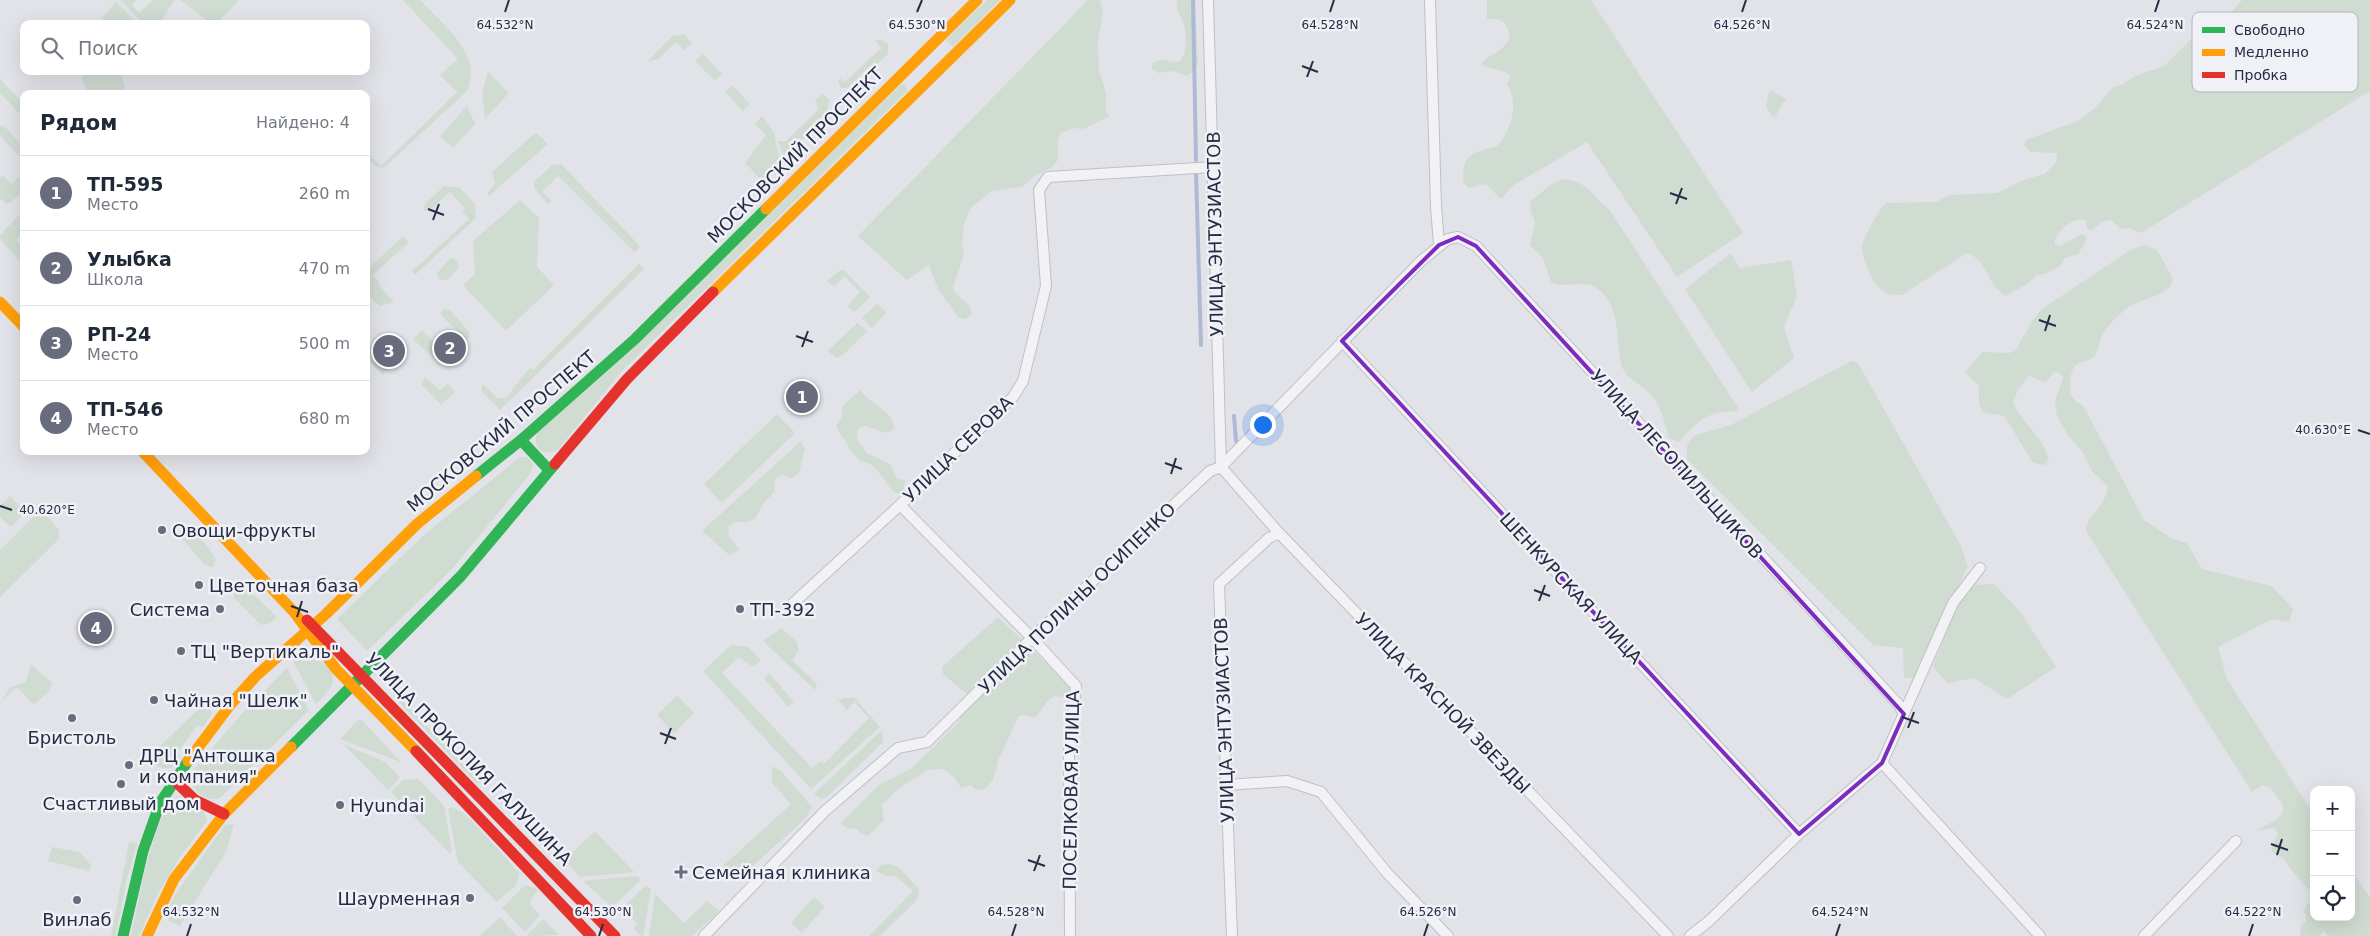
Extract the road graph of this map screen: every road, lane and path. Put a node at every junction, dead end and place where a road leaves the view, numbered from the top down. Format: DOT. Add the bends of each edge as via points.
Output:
graph roads {
  1 [pos="977,0"];
  2 [pos="1010,0"];
  3 [pos="1208,0"];
  4 [pos="1430,0"];
  5 [pos="913,62"];
  6 [pos="930,78"];
  7 [pos="1214,167"];
  8 [pos="1439,245"];
  9 [pos="0,302"];
  10 [pos="20,323"];
  11 [pos="1342,341"];
  12 [pos="521,440"];
  13 [pos="146,455"];
  14 [pos="1221,467"];
  15 [pos="549,470"];
  16 [pos="900,505"];
  17 [pos="1279,533"];
  18 [pos="1980,568"];
  19 [pos="789,607"];
  20 [pos="310,629"];
  21 [pos="1032,638"];
  22 [pos="364,675"];
  23 [pos="352,686"];
  24 [pos="1904,714"];
  25 [pos="1882,764"];
  26 [pos="174,780"];
  27 [pos="1226,785"];
  28 [pos="224,814"];
  29 [pos="1799,834"];
  30 [pos="2236,841"];
  31 [pos="123,936"];
  32 [pos="147,936"];
  33 [pos="591,936"];
  34 [pos="615,936"];
  35 [pos="704,936"];
  36 [pos="1070,936"];
  37 [pos="1232,936"];
  38 [pos="1446,936"];
  39 [pos="1668,936"];
  40 [pos="1690,936"];
  41 [pos="2040,936"];
  42 [pos="2144,936"];
  1 -- 5 [label="main road, МОСКОВСКИЙ ПРОСПЕКТ"];
  2 -- 6 [label="main road"];
  3 -- 7 [label="street, УЛИЦА ЭНТУЗИАСТОВ"];
  4 -- 8 [label="street"];
  5 -- 6 [label="main road"];
  5 -- 12 [label="main road, МОСКОВСКИЙ ПРОСПЕКТ" via="635,339"];
  6 -- 15 [label="main road" via="665,339"];
  7 -- 14 [label="street, УЛИЦА ЭНТУЗИАСТОВ"];
  7 -- 16 [label="street, УЛИЦА СЕРОВА" via="1048,176 1038,190 1046,286 1023,381 1013,397"];
  8 -- 11 [label="street, УЛИЦА ПОЛИНЫ ОСИПЕНКО"];
  8 -- 24 [label="street, УЛИЦА ЛЕСОПИЛЬЩИКОВ" via="1458,237 1476,246"];
  9 -- 10 [label="main road"];
  11 -- 14 [label="street, УЛИЦА ПОЛИНЫ ОСИПЕНКО"];
  11 -- 29 [label="street, ШЕНКУРСКАЯ УЛИЦА"];
  12 -- 15 [label="main road"];
  12 -- 20 [label="main road, МОСКОВСКИЙ ПРОСПЕКТ" via="417,524"];
  13 -- 20 [label="main road, УЛИЦА ПРОКОПИЯ ГАЛУШИНА"];
  14 -- 17 [label="street, УЛИЦА КРАСНОЙ ЗВЕЗДЫ"];
  14 -- 21 [label="street, УЛИЦА ПОЛИНЫ ОСИПЕНКО" via="1210,471"];
  15 -- 22 [label="main road" via="461,576"];
  16 -- 19 [label="street, УЛИЦА СЕРОВА"];
  16 -- 21 [label="street, ПОСЕЛКОВАЯ УЛИЦА"];
  17 -- 27 [label="street, УЛИЦА ЭНТУЗИАСТОВ" via="1269,538 1219,584"];
  17 -- 39 [label="street, УЛИЦА КРАСНОЙ ЗВЕЗДЫ"];
  18 -- 24 [label="street" via="1953,603"];
  20 -- 22 [label="main road, УЛИЦА ПРОКОПИЯ ГАЛУШИНА"];
  20 -- 23 [label="main road, УЛИЦА ПРОКОПИЯ ГАЛУШИНА"];
  20 -- 26 [label="main road, МОСКОВСКИЙ ПРОСПЕКТ" via="283,650 230,704"];
  21 -- 35 [label="street, УЛИЦА ПОЛИНЫ ОСИПЕНКО" via="926,742 898,748 825,811"];
  21 -- 36 [label="street, ПОСЕЛКОВАЯ УЛИЦА" via="1076,686 1069,751"];
  22 -- 23 [label="main road"];
  22 -- 34 [label="main road, УЛИЦА ПРОКОПИЯ ГАЛУШИНА"];
  23 -- 28 [label="main road"];
  23 -- 33 [label="main road, УЛИЦА ПРОКОПИЯ ГАЛУШИНА" via="530,876"];
  24 -- 25 [label="street"];
  25 -- 29 [label="street"];
  25 -- 41 [label="street"];
  26 -- 28 [label="main road" via="195,800"];
  26 -- 31 [label="main road, МОСКОВСКИЙ ПРОСПЕКТ" via="150,828"];
  27 -- 37 [label="street, УЛИЦА ЭНТУЗИАСТОВ"];
  27 -- 38 [label="street" via="1287,781 1322,792 1388,874"];
  28 -- 32 [label="main road" via="174,879"];
  29 -- 40 [label="street" via="1737,896"];
  30 -- 42 [label="street"];
}
